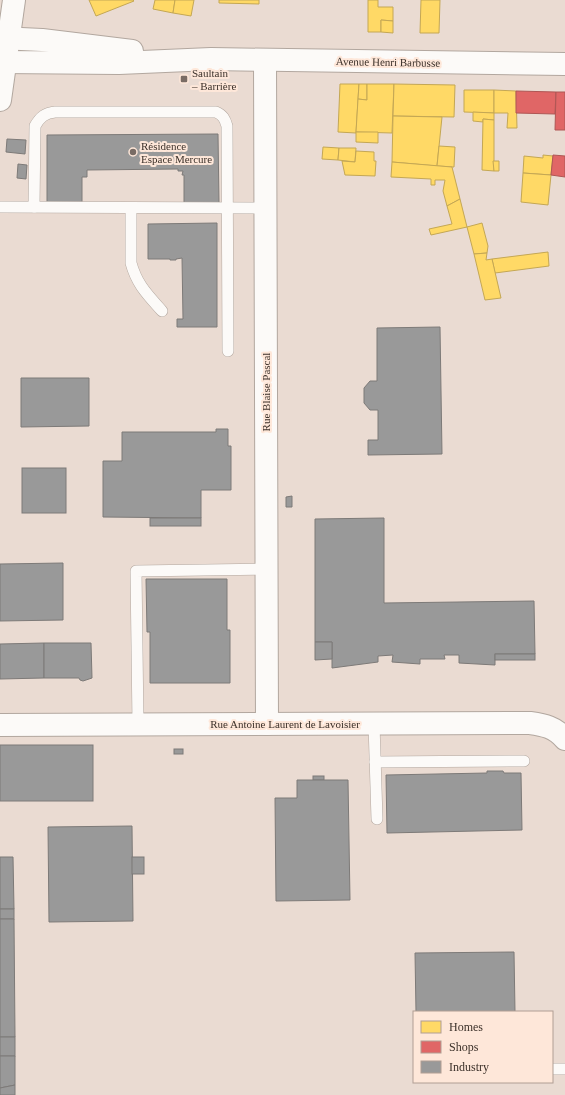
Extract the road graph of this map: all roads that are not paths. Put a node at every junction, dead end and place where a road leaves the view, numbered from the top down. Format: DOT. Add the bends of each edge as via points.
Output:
graph roads {
  1 [pos="14,0"];
  2 [pos="4,38"];
  3 [pos="210,59"];
  4 [pos="265,60"];
  5 [pos="2,62"];
  6 [pos="565,64"];
  7 [pos="0,100"];
  8 [pos="0,207"];
  9 [pos="34,207"];
  10 [pos="131,208"];
  11 [pos="228,208"];
  12 [pos="265,208"];
  13 [pos="162,311"];
  14 [pos="228,351"];
  15 [pos="266,569"];
  16 [pos="138,724"];
  17 [pos="267,724"];
  18 [pos="374,724"];
  19 [pos="0,725"];
  20 [pos="565,739"];
  21 [pos="524,761"];
  22 [pos="375,762"];
  23 [pos="377,819"];
  24 [pos="553,1069"];
  25 [pos="565,1069"];
  1 -- 2 [label="street"];
  2 -- 3 [label="street, Avenue Henri Barbusse"];
  2 -- 5 [label="street"];
  3 -- 4 [label="street, Avenue Henri Barbusse"];
  3 -- 5 [label="street, Avenue Henri Barbusse" via="125,63"];
  4 -- 6 [label="street, Avenue Henri Barbusse"];
  4 -- 12 [label="street, Rue Blaise Pascal"];
  5 -- 7 [label="street"];
  8 -- 9 [label="lane"];
  9 -- 10 [label="lane"];
  9 -- 11 [label="lane" via="35,126 46,114 216,112 221,114 227,126"];
  10 -- 11 [label="lane"];
  10 -- 13 [label="lane" via="131,263 140,285"];
  11 -- 12 [label="lane"];
  11 -- 14 [label="lane"];
  12 -- 15 [label="street, Rue Blaise Pascal"];
  15 -- 16 [label="lane" via="136,572"];
  15 -- 17 [label="street, Rue Blaise Pascal"];
  16 -- 17 [label="street, Rue Antoine Laurent de Lavoisier"];
  16 -- 19 [label="street, Rue Antoine Laurent de Lavoisier"];
  17 -- 18 [label="street, Rue Antoine Laurent de Lavoisier"];
  18 -- 20 [label="street, Rue Antoine Laurent de Lavoisier" via="530,723 554,728"];
  18 -- 22 [label="lane"];
  21 -- 22 [label="lane"];
  22 -- 23 [label="lane"];
  24 -- 25 [label="lane"];
}
